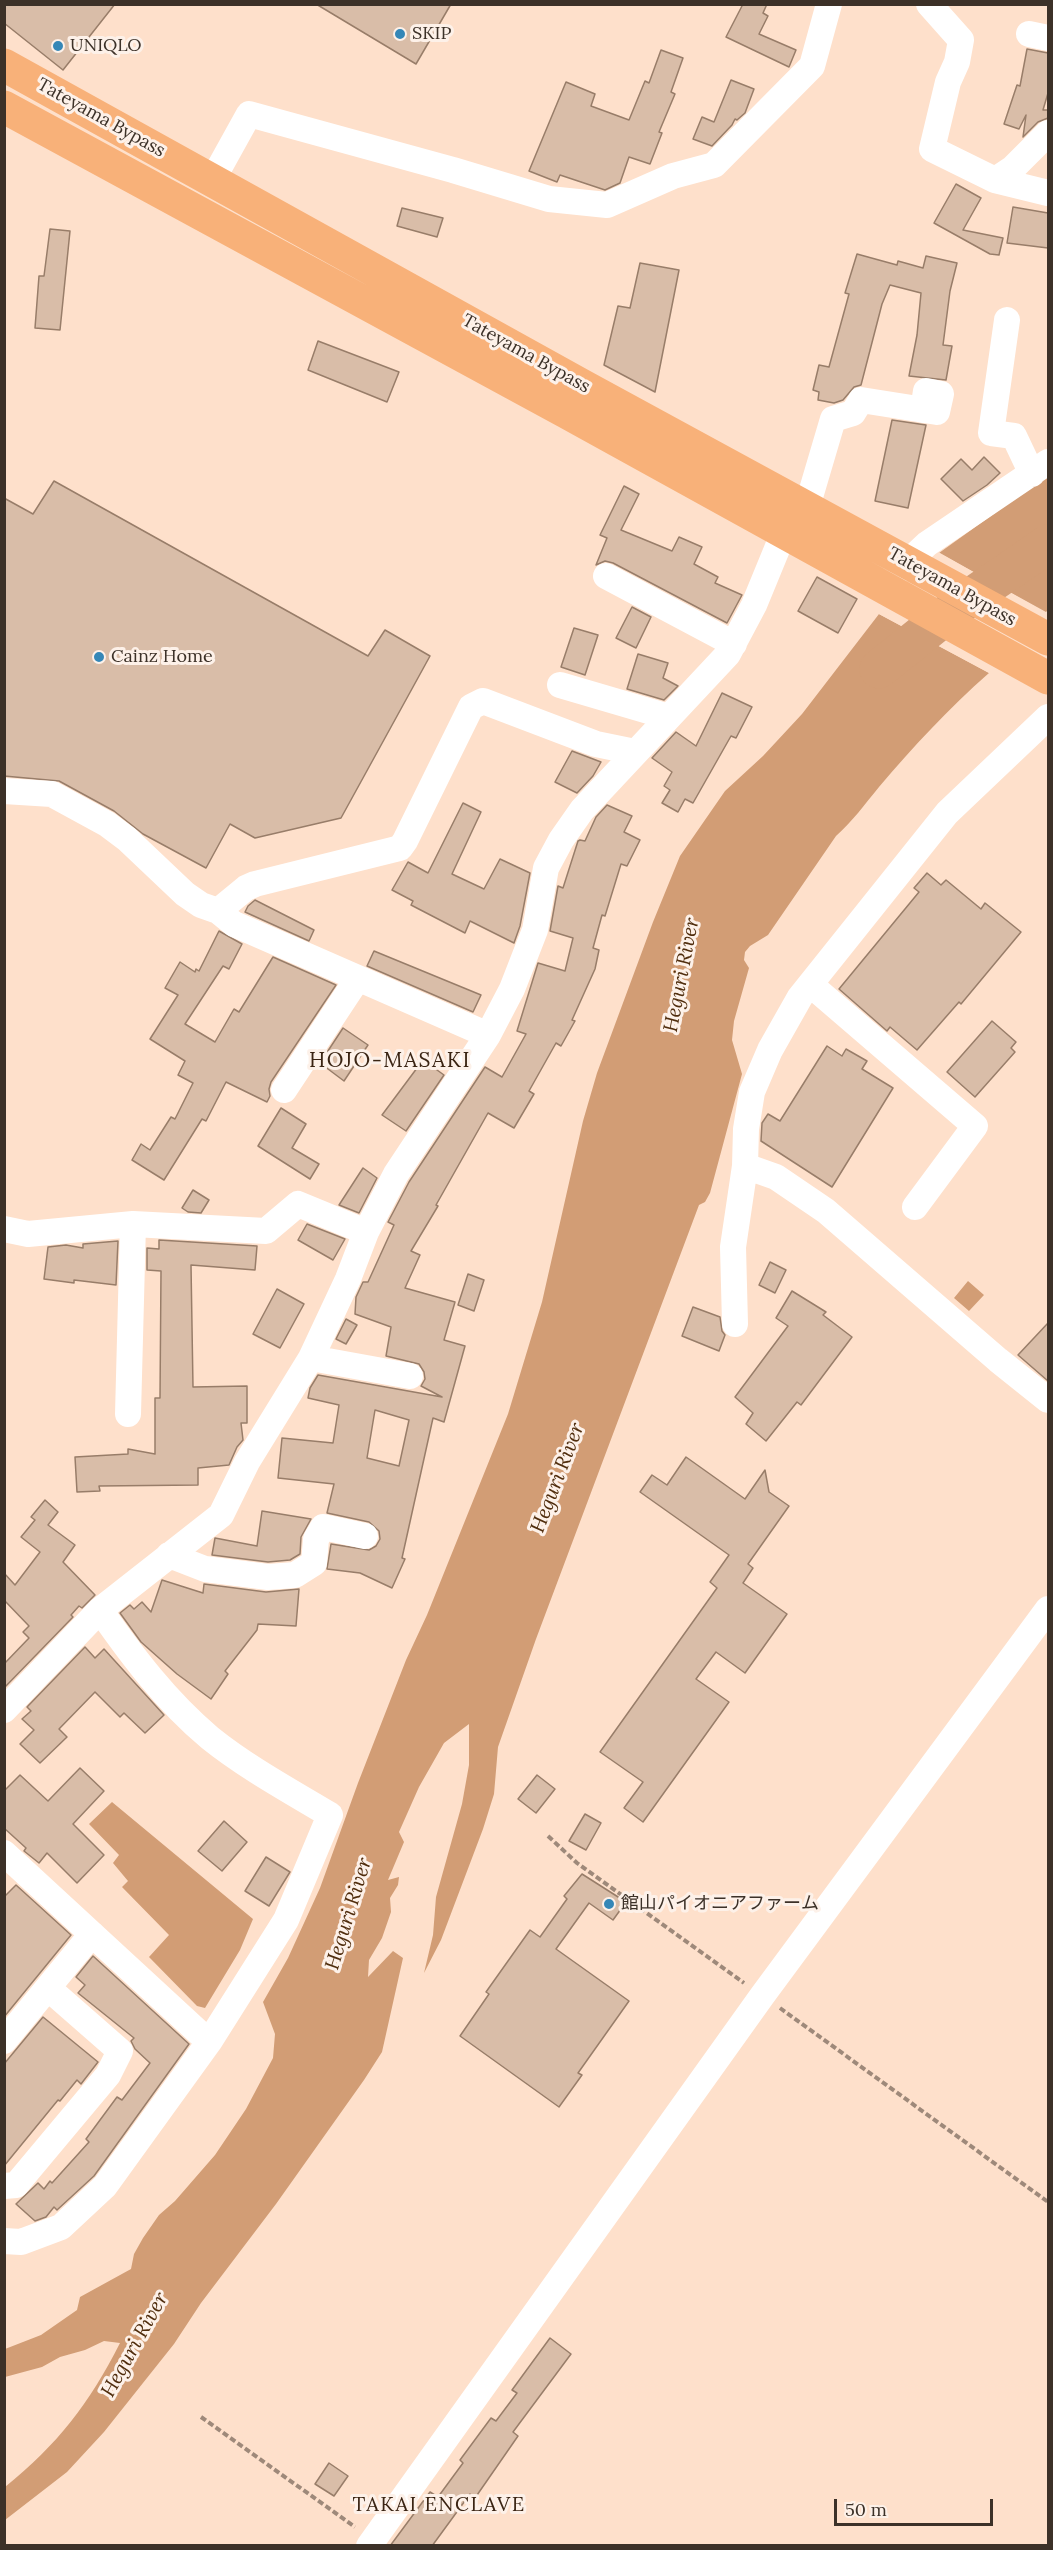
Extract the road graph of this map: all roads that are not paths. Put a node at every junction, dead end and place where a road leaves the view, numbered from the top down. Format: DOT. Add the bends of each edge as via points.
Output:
graph roads {
  1 [pos="829,4"];
  2 [pos="929,4"];
  3 [pos="4,65"];
  4 [pos="4,107"];
  5 [pos="1048,133"];
  6 [pos="213,179"];
  7 [pos="995,180"];
  8 [pos="1048,193"];
  9 [pos="1007,320"];
  10 [pos="922,410"];
  11 [pos="1040,468"];
  12 [pos="807,507"];
  13 [pos="784,532"];
  14 [pos="911,565"];
  15 [pos="606,576"];
  16 [pos="888,589"];
  17 [pos="1048,639"];
  18 [pos="734,644"];
  19 [pos="1048,678"];
  20 [pos="560,685"];
  21 [pos="669,717"];
  22 [pos="1048,717"];
  23 [pos="635,752"];
  24 [pos="4,791"];
  25 [pos="218,911"];
  26 [pos="358,978"];
  27 [pos="811,985"];
  28 [pos="488,1035"];
  29 [pos="284,1090"];
  30 [pos="745,1166"];
  31 [pos="915,1207"];
  32 [pos="133,1224"];
  33 [pos="4,1229"];
  34 [pos="366,1232"];
  35 [pos="735,1324"];
  36 [pos="311,1358"];
  37 [pos="410,1376"];
  38 [pos="1048,1400"];
  39 [pos="128,1414"];
  40 [pos="365,1536"];
  41 [pos="169,1555"];
  42 [pos="1048,1609"];
  43 [pos="100,1610"];
  44 [pos="4,1710"];
  45 [pos="7,1861"];
  46 [pos="92,1934"];
  47 [pos="48,1988"];
  48 [pos="4,2041"];
  49 [pos="209,2042"];
  50 [pos="4,2186"];
  51 [pos="4,2241"];
  52 [pos="374,2544"];
  1 -- 6 [label="street" via="812,66 714,165 672,176 607,205 549,199 249,114"];
  2 -- 7 [label="street" via="962,40 932,149"];
  3 -- 6 [label="highway, Tateyama Bypass"];
  4 -- 13 [label="highway, Tateyama Bypass"];
  5 -- 7 [label="street"];
  6 -- 12 [label="highway, Tateyama Bypass"];
  7 -- 8 [label="street"];
  9 -- 11 [label="street" via="991,433 1014,436"];
  10 -- 12 [label="street" via="861,400 853,413 833,419"];
  11 -- 14 [label="street" via="927,544"];
  12 -- 14 [label="highway, Tateyama Bypass"];
  13 -- 16 [label="highway, Tateyama Bypass"];
  13 -- 18 [label="street"];
  14 -- 16 [label="street"];
  14 -- 17 [label="highway, Tateyama Bypass"];
  15 -- 18 [label="street"];
  16 -- 19 [label="highway, Tateyama Bypass"];
  18 -- 21 [label="street"];
  20 -- 21 [label="street"];
  21 -- 23 [label="street"];
  22 -- 27 [label="street" via="947,813"];
  23 -- 25 [label="street" via="596,744 483,701 471,707 400,848 255,884"];
  23 -- 28 [label="street" via="582,810 546,868 535,930 512,989"];
  24 -- 25 [label="street" via="52,794 107,824 186,894"];
  25 -- 26 [label="street" via="234,924"];
  26 -- 28 [label="street"];
  26 -- 29 [label="street"];
  27 -- 30 [label="street" via="770,1050 752,1092"];
  27 -- 31 [label="street" via="975,1126"];
  28 -- 34 [label="street" via="396,1174"];
  30 -- 35 [label="street" via="733,1247"];
  30 -- 38 [label="street" via="776,1177 826,1212"];
  32 -- 33 [label="street" via="28,1234"];
  32 -- 34 [label="street" via="266,1231 298,1204"];
  32 -- 39 [label="street"];
  34 -- 36 [label="street"];
  36 -- 37 [label="street"];
  36 -- 41 [label="street" via="247,1462 221,1515"];
  40 -- 41 [label="street" via="323,1527 316,1539 314,1563 295,1575 268,1577 204,1569"];
  41 -- 43 [label="street"];
  42 -- 52 [label="street" via="762,1996"];
  43 -- 44 [label="street"];
  43 -- 49 [label="street" via="143,1672 210,1738 330,1815 286,1920"];
  45 -- 46 [label="street"];
  46 -- 47 [label="street"];
  46 -- 49 [label="street"];
  47 -- 48 [label="street"];
  47 -- 50 [label="street" via="120,2051 108,2074 16,2185"];
  49 -- 51 [label="street" via="105,2186 61,2227 21,2242"];
}
